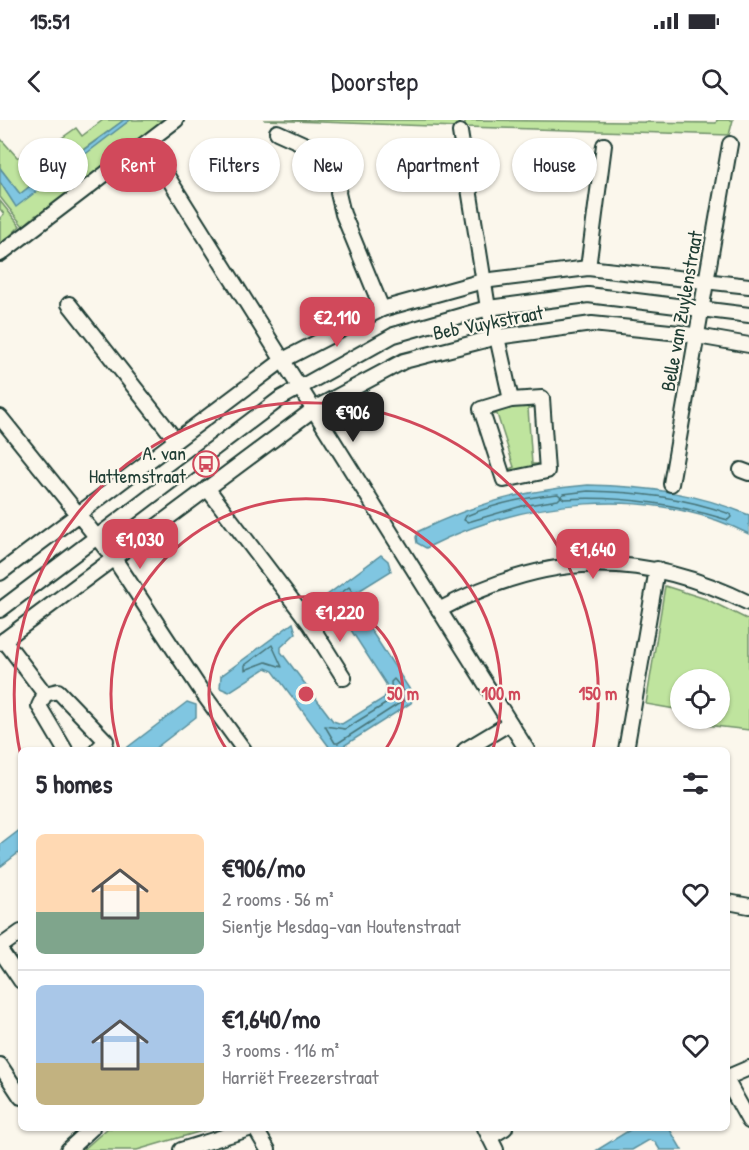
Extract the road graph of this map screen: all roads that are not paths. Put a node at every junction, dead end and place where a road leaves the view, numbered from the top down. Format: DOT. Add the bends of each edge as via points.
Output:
graph roads {
  1 [pos="176,120"];
  2 [pos="277,132"];
  3 [pos="460,132"];
  4 [pos="730,144"];
  5 [pos="604,145"];
  6 [pos="177,192"];
  7 [pos="0,254"];
  8 [pos="588,268"];
  9 [pos="706,279"];
  10 [pos="483,281"];
  11 [pos="749,286"];
  12 [pos="69,304"];
  13 [pos="488,308"];
  14 [pos="701,308"];
  15 [pos="382,309"];
  16 [pos="749,315"];
  17 [pos="697,336"];
  18 [pos="497,337"];
  19 [pos="749,345"];
  20 [pos="283,360"];
  21 [pos="299,386"];
  22 [pos="511,400"];
  23 [pos="314,409"];
  24 [pos="0,417"];
  25 [pos="175,439"];
  26 [pos="671,484"];
  27 [pos="207,488"];
  28 [pos="77,513"];
  29 [pos="96,536"];
  30 [pos="115,560"];
  31 [pos="657,569"];
  32 [pos="0,573"];
  33 [pos="749,603"];
  34 [pos="0,610"];
  35 [pos="439,610"];
  36 [pos="2,641"];
  37 [pos="344,678"];
  38 [pos="45,694"];
  39 [pos="510,723"];
  40 [pos="63,747"];
  41 [pos="100,747"];
  42 [pos="242,747"];
  43 [pos="470,747"];
  44 [pos="525,747"];
  45 [pos="627,747"];
  46 [pos="730,902"];
  47 [pos="749,906"];
  48 [pos="18,934"];
  49 [pos="0,948"];
  50 [pos="18,976"];
  51 [pos="0,1065"];
  52 [pos="749,1068"];
  53 [pos="730,1076"];
  54 [pos="730,1087"];
  55 [pos="18,1092"];
  56 [pos="749,1121"];
  57 [pos="89,1131"];
  58 [pos="244,1131"];
  59 [pos="256,1131"];
  60 [pos="68,1150"];
  61 [pos="181,1150"];
  62 [pos="268,1150"];
  1 -- 7 [label="street"];
  2 -- 15 [label="street" via="317,150 342,154 339,193 343,214"];
  3 -- 10 [label="street"];
  4 -- 9 [label="street, Belle van Zuylenstraat"];
  5 -- 8 [label="street"];
  6 -- 20 [label="street"];
  8 -- 9 [label="street"];
  8 -- 10 [label="street"];
  9 -- 11 [label="street"];
  9 -- 14 [label="street, Belle van Zuylenstraat"];
  10 -- 13 [label="street"];
  10 -- 15 [label="street"];
  12 -- 25 [label="street"];
  13 -- 14 [label="street" via="588,295"];
  13 -- 18 [label="street"];
  13 -- 21 [label="street" via="394,335"];
  14 -- 16 [label="street"];
  14 -- 17 [label="street, Belle van Zuylenstraat"];
  15 -- 20 [label="street"];
  17 -- 18 [label="street, Beb Vuykstraat" via="592,324"];
  17 -- 19 [label="street, Beb Vuykstraat"];
  17 -- 26 [label="street, Belle van Zuylenstraat"];
  18 -- 22 [label="street"];
  18 -- 23 [label="street, Beb Vuykstraat" via="404,361"];
  20 -- 21 [label="street"];
  20 -- 25 [label="street"];
  21 -- 23 [label="street"];
  21 -- 29 [label="street"];
  22 -- 22 [label="street" via="542,398 547,471 504,480 481,409"];
  23 -- 27 [label="street, Beb Vuykstraat"];
  23 -- 35 [label="street"];
  24 -- 28 [label="street"];
  25 -- 28 [label="street"];
  27 -- 30 [label="street, Beb Vuykstraat"];
  27 -- 37 [label="street" via="310,624"];
  28 -- 29 [label="street"];
  28 -- 32 [label="street"];
  29 -- 30 [label="street"];
  29 -- 34 [label="street"];
  30 -- 36 [label="street, Beb Vuykstraat"];
  30 -- 42 [label="street"];
  31 -- 33 [label="street" via="693,579"];
  31 -- 35 [label="street" via="597,564 542,570 487,586"];
  31 -- 45 [label="street"];
  35 -- 39 [label="street"];
  36 -- 38 [label="street"];
  38 -- 40 [label="street" via="39,706"];
  38 -- 41 [label="street" via="58,691 106,741"];
  39 -- 43 [label="street"];
  39 -- 44 [label="street"];
  46 -- 47 [label="street"];
  48 -- 49 [label="street"];
  49 -- 50 [label="street"];
  51 -- 55 [label="street"];
  52 -- 53 [label="street"];
  54 -- 56 [label="street"];
  57 -- 60 [label="street"];
  58 -- 61 [label="street"];
  59 -- 62 [label="street"];
}
